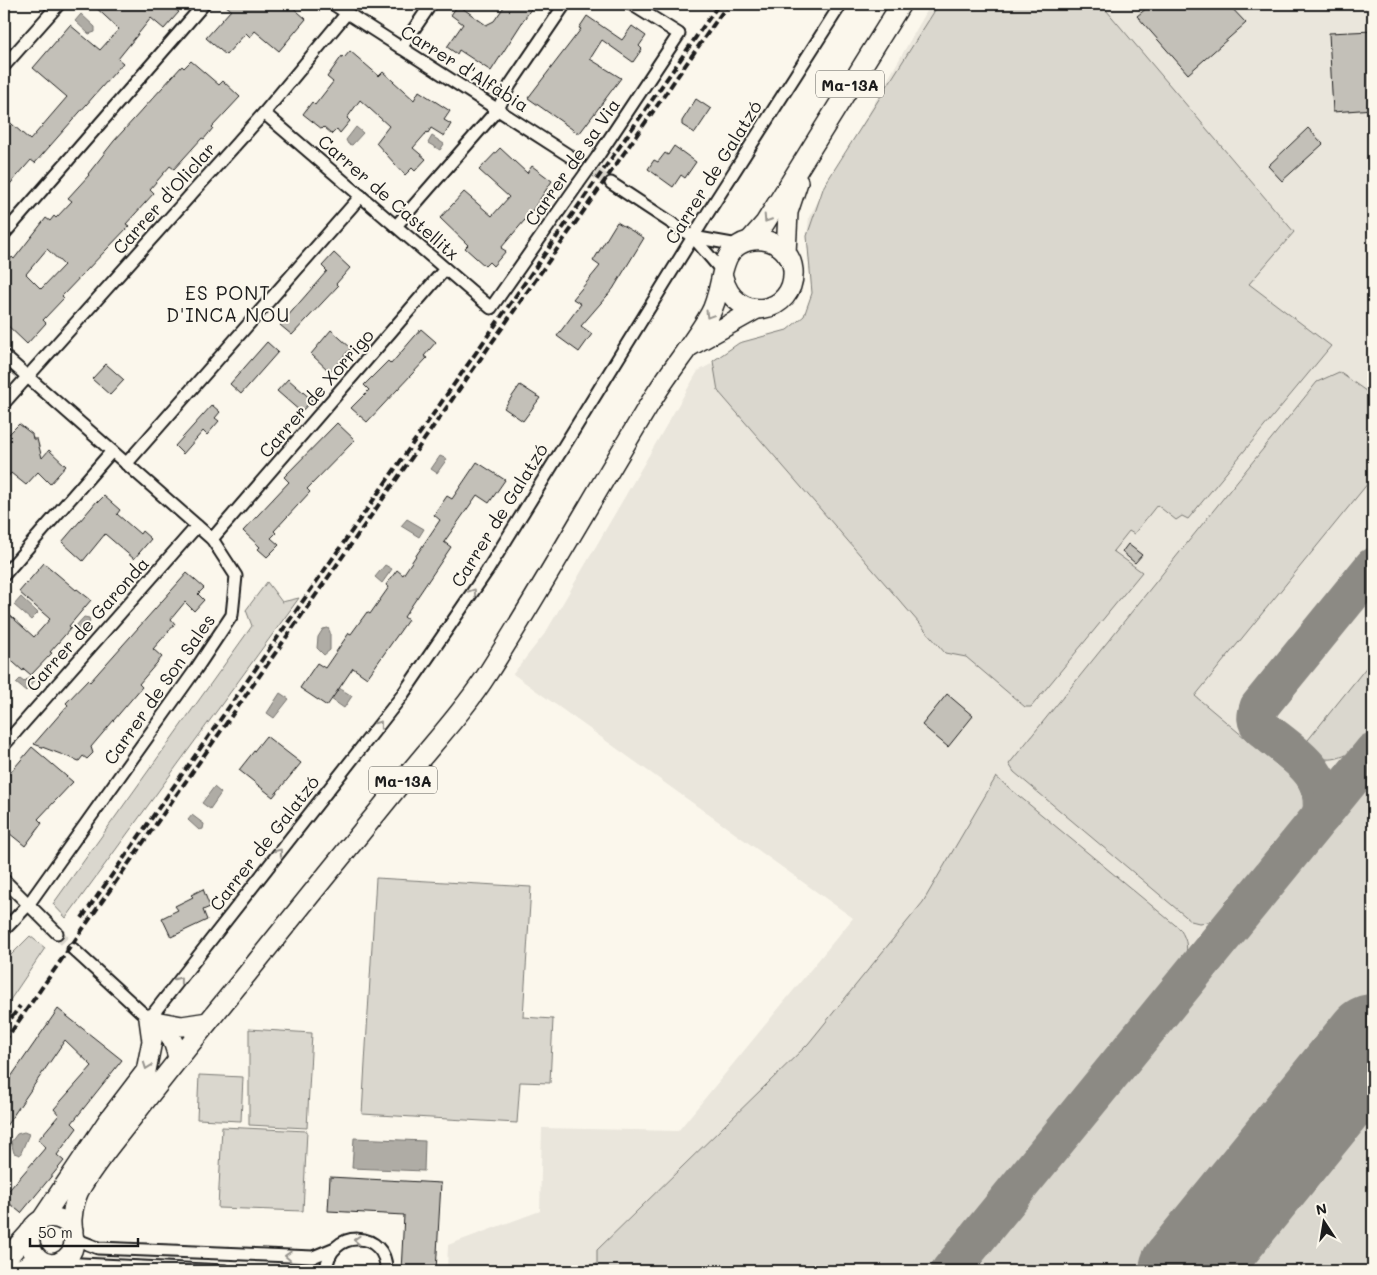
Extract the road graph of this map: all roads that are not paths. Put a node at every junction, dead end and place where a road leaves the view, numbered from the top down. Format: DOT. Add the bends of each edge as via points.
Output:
graph roads {
  1 [pos="59,4"];
  2 [pos="204,4"];
  3 [pos="333,4"];
  4 [pos="431,4"];
  5 [pos="564,4"];
  6 [pos="631,4"];
  7 [pos="841,4"];
  8 [pos="901,4"];
  9 [pos="347,13"];
  10 [pos="401,48"];
  11 [pos="4,66"];
  12 [pos="498,109"];
  13 [pos="264,113"];
  14 [pos="579,162"];
  15 [pos="801,166"];
  16 [pos="611,183"];
  17 [pos="362,196"];
  18 [pos="396,226"];
  19 [pos="4,234"];
  20 [pos="693,237"];
  21 [pos="744,243"];
  22 [pos="786,253"];
  23 [pos="445,269"];
  24 [pos="723,274"];
  25 [pos="491,308"];
  26 [pos="757,309"];
  27 [pos="686,349"];
  28 [pos="4,356"];
  29 [pos="28,376"];
  30 [pos="4,403"];
  31 [pos="112,451"];
  32 [pos="126,464"];
  33 [pos="197,526"];
  34 [pos="212,540"];
  35 [pos="4,575"];
  36 [pos="4,745"];
  37 [pos="4,880"];
  38 [pos="28,905"];
  39 [pos="4,930"];
  40 [pos="57,933"];
  41 [pos="73,949"];
  42 [pos="154,1020"];
  43 [pos="208,1022"];
  44 [pos="178,1058"];
  45 [pos="82,1184"];
  46 [pos="40,1222"];
  47 [pos="74,1233"];
  48 [pos="334,1248"];
  49 [pos="4,1261"];
  50 [pos="49,1262"];
  51 [pos="16,1271"];
  52 [pos="225,1271"];
  53 [pos="326,1271"];
  54 [pos="386,1271"];
  1 -- 11 [label="street"];
  2 -- 19 [label="street"];
  3 -- 9 [label="street, Carrer d'Alfàbia"];
  4 -- 10 [label="street"];
  5 -- 12 [label="street" via="510,85"];
  6 -- 25 [label="street, Carrer de sa Via, bridge" via="679,34"];
  7 -- 20 [label="street, Carrer de Galatzó"];
  8 -- 15 [label="main road, Ma-13A"];
  9 -- 10 [label="street, Carrer d'Alfàbia"];
  9 -- 13 [label="street, Carrer d'Oliclar"];
  10 -- 12 [label="street, Carrer d'Alfàbia"];
  12 -- 14 [label="street, Carrer d'Alfàbia"];
  12 -- 18 [label="street"];
  13 -- 17 [label="street, Carrer de Castellitx"];
  13 -- 29 [label="street, Carrer d'Oliclar"];
  15 -- 21 [label="main road, Ma-13A, one-way" via="766,223"];
  15 -- 22 [label="main road, Ma-13A" via="788,212"];
  16 -- 20 [label="street"];
  17 -- 18 [label="street, Carrer de Castellitx"];
  17 -- 32 [label="street"];
  18 -- 23 [label="street, Carrer de Castellitx"];
  20 -- 21 [label="street"];
  20 -- 24 [label="street"];
  42 -- 20 [label="street, Carrer de Galatzó, one-way" via="401,696 487,571"];
  21 -- 22 [label="main road" via="770,241"];
  21 -- 24 [label="main road" via="726,260"];
  22 -- 26 [label="main road" via="793,274 786,295 768,308"];
  23 -- 25 [label="street, Carrer de Castellitx"];
  23 -- 34 [label="street, Carrer de Xorrigo"];
  24 -- 26 [label="main road" via="725,287 737,302 745,308"];
  24 -- 27 [label="main road, Ma-13A, one-way" via="712,311"];
  26 -- 27 [label="main road, Ma-13A"];
  27 -- 43 [label="main road, Ma-13A" via="486,678"];
  28 -- 29 [label="street, Carrer de Son Sales"];
  29 -- 30 [label="street, Carrer d'Oliclar"];
  29 -- 31 [label="street, Carrer de Son Sales"];
  31 -- 32 [label="street, Carrer de Son Sales"];
  31 -- 35 [label="street"];
  32 -- 33 [label="street, Carrer de Son Sales"];
  33 -- 34 [label="street, Carrer de Son Sales"];
  33 -- 36 [label="street, Carrer de Garonda"];
  34 -- 38 [label="street, Carrer de Son Sales" via="236,576 232,614"];
  37 -- 38 [label="street"];
  38 -- 39 [label="street, Carrer de Son Sales"];
  38 -- 40 [label="street"];
  41 -- 42 [label="street"];
  42 -- 43 [label="main road" via="182,1026"];
  42 -- 44 [label="main road" via="170,1034"];
  42 -- 46 [label="main road, one-way" via="146,1071 107,1122"];
  43 -- 44 [label="main road, Ma-13A"];
  44 -- 45 [label="main road, Ma-13A"];
  45 -- 46 [label="main road, Ma-13A"];
  45 -- 47 [label="main road" via="71,1222"];
  46 -- 47 [label="main road" via="65,1221"];
  46 -- 49 [label="main road, Ma-13A"];
  46 -- 50 [label="main road" via="30,1249"];
  48 -- 47 [label="street, one-way" via="313,1257 127,1249 95,1247 80,1241"];
  47 -- 50 [label="main road" via="74,1245 69,1255"];
  48 -- 53 [label="street" via="326,1263"];
  54 -- 48 [label="street, one-way" via="380,1250 366,1240 349,1239"];
  50 -- 51 [label="main road" via="32,1263"];
  50 -- 52 [label="street"];
}
